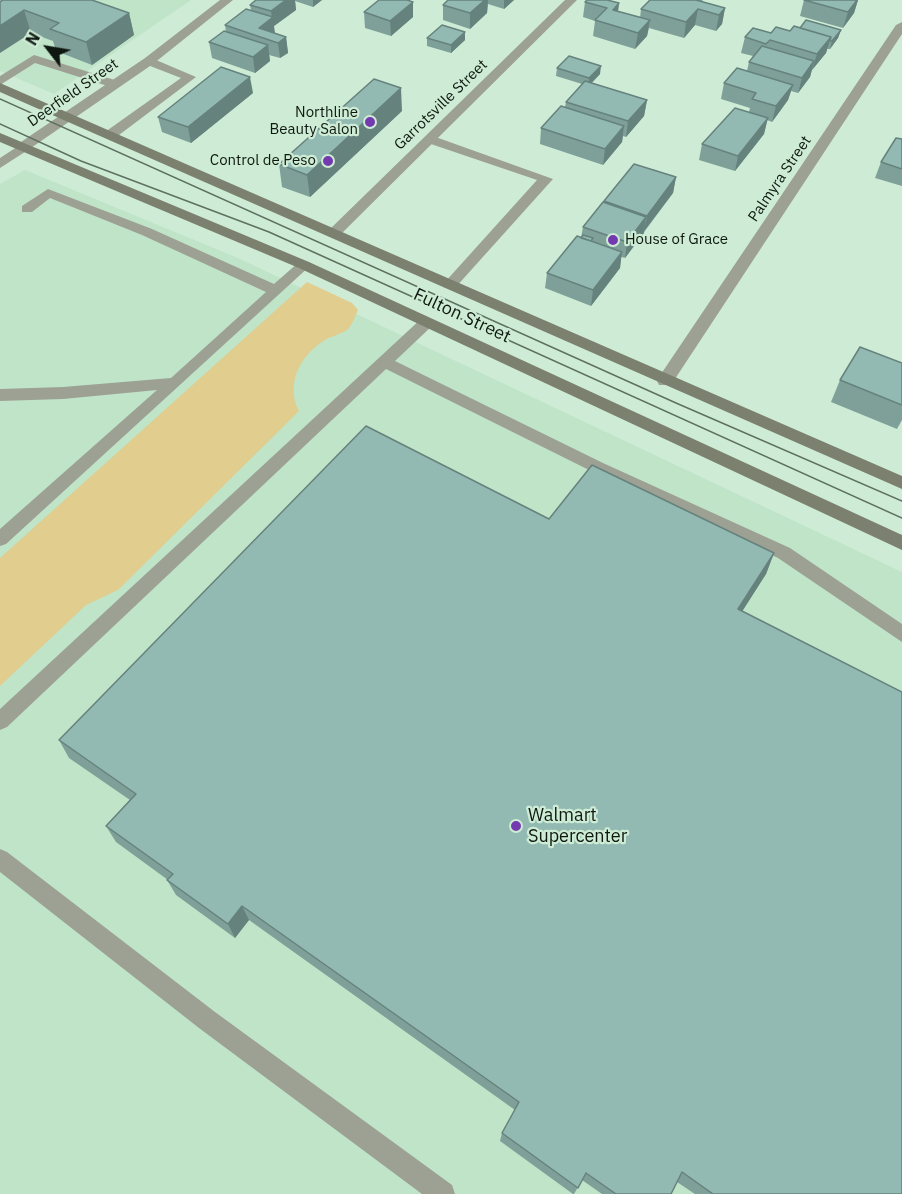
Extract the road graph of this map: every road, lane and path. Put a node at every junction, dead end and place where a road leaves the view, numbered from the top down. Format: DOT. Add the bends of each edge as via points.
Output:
graph roads {
  1 [pos="227,0"];
  2 [pos="571,0"];
  3 [pos="902,25"];
  4 [pos="149,61"];
  5 [pos="0,81"];
  6 [pos="114,84"];
  7 [pos="0,87"];
  8 [pos="67,116"];
  9 [pos="110,135"];
  10 [pos="0,137"];
  11 [pos="430,139"];
  12 [pos="23,147"];
  13 [pos="0,164"];
  14 [pos="27,209"];
  15 [pos="334,233"];
  16 [pos="304,265"];
  17 [pos="450,285"];
  18 [pos="276,291"];
  19 [pos="427,322"];
  20 [pos="384,362"];
  21 [pos="665,381"];
  22 [pos="175,383"];
  23 [pos="0,395"];
  24 [pos="902,483"];
  25 [pos="0,538"];
  26 [pos="902,543"];
  27 [pos="902,634"];
  28 [pos="0,721"];
  29 [pos="0,859"];
  30 [pos="442,1194"];
  1 -- 4 [label="street, Deerfield Street"];
  2 -- 11 [label="street, Garrotsville Street"];
  3 -- 21 [label="street, Palmyra Street"];
  4 -- 6 [label="street, Deerfield Street"];
  4 -- 9 [label="street" via="190,77"];
  5 -- 6 [label="street" via="34,59"];
  6 -- 8 [label="street, Deerfield Street"];
  7 -- 8 [label="main road, Fulton Street"];
  8 -- 9 [label="main road, Fulton Street"];
  8 -- 12 [label="street, Deerfield Street"];
  9 -- 15 [label="main road, Fulton Street"];
  10 -- 12 [label="main road, Fulton Street"];
  11 -- 15 [label="street, Garrotsville Street"];
  11 -- 17 [label="street" via="546,179"];
  12 -- 13 [label="street, Deerfield Street"];
  12 -- 16 [label="main road, Fulton Street"];
  14 -- 18 [label="street" via="48,193 147,232"];
  15 -- 17 [label="main road, Fulton Street"];
  16 -- 18 [label="street"];
  16 -- 19 [label="main road, Fulton Street"];
  17 -- 21 [label="main road, Fulton Street"];
  18 -- 22 [label="street"];
  19 -- 20 [label="street"];
  19 -- 26 [label="main road, Fulton Street"];
  20 -- 27 [label="street" via="784,553"];
  20 -- 28 [label="street"];
  21 -- 24 [label="main road, Fulton Street"];
  22 -- 23 [label="street"];
  22 -- 25 [label="street"];
  29 -- 30 [label="street" via="207,1020"];
}
